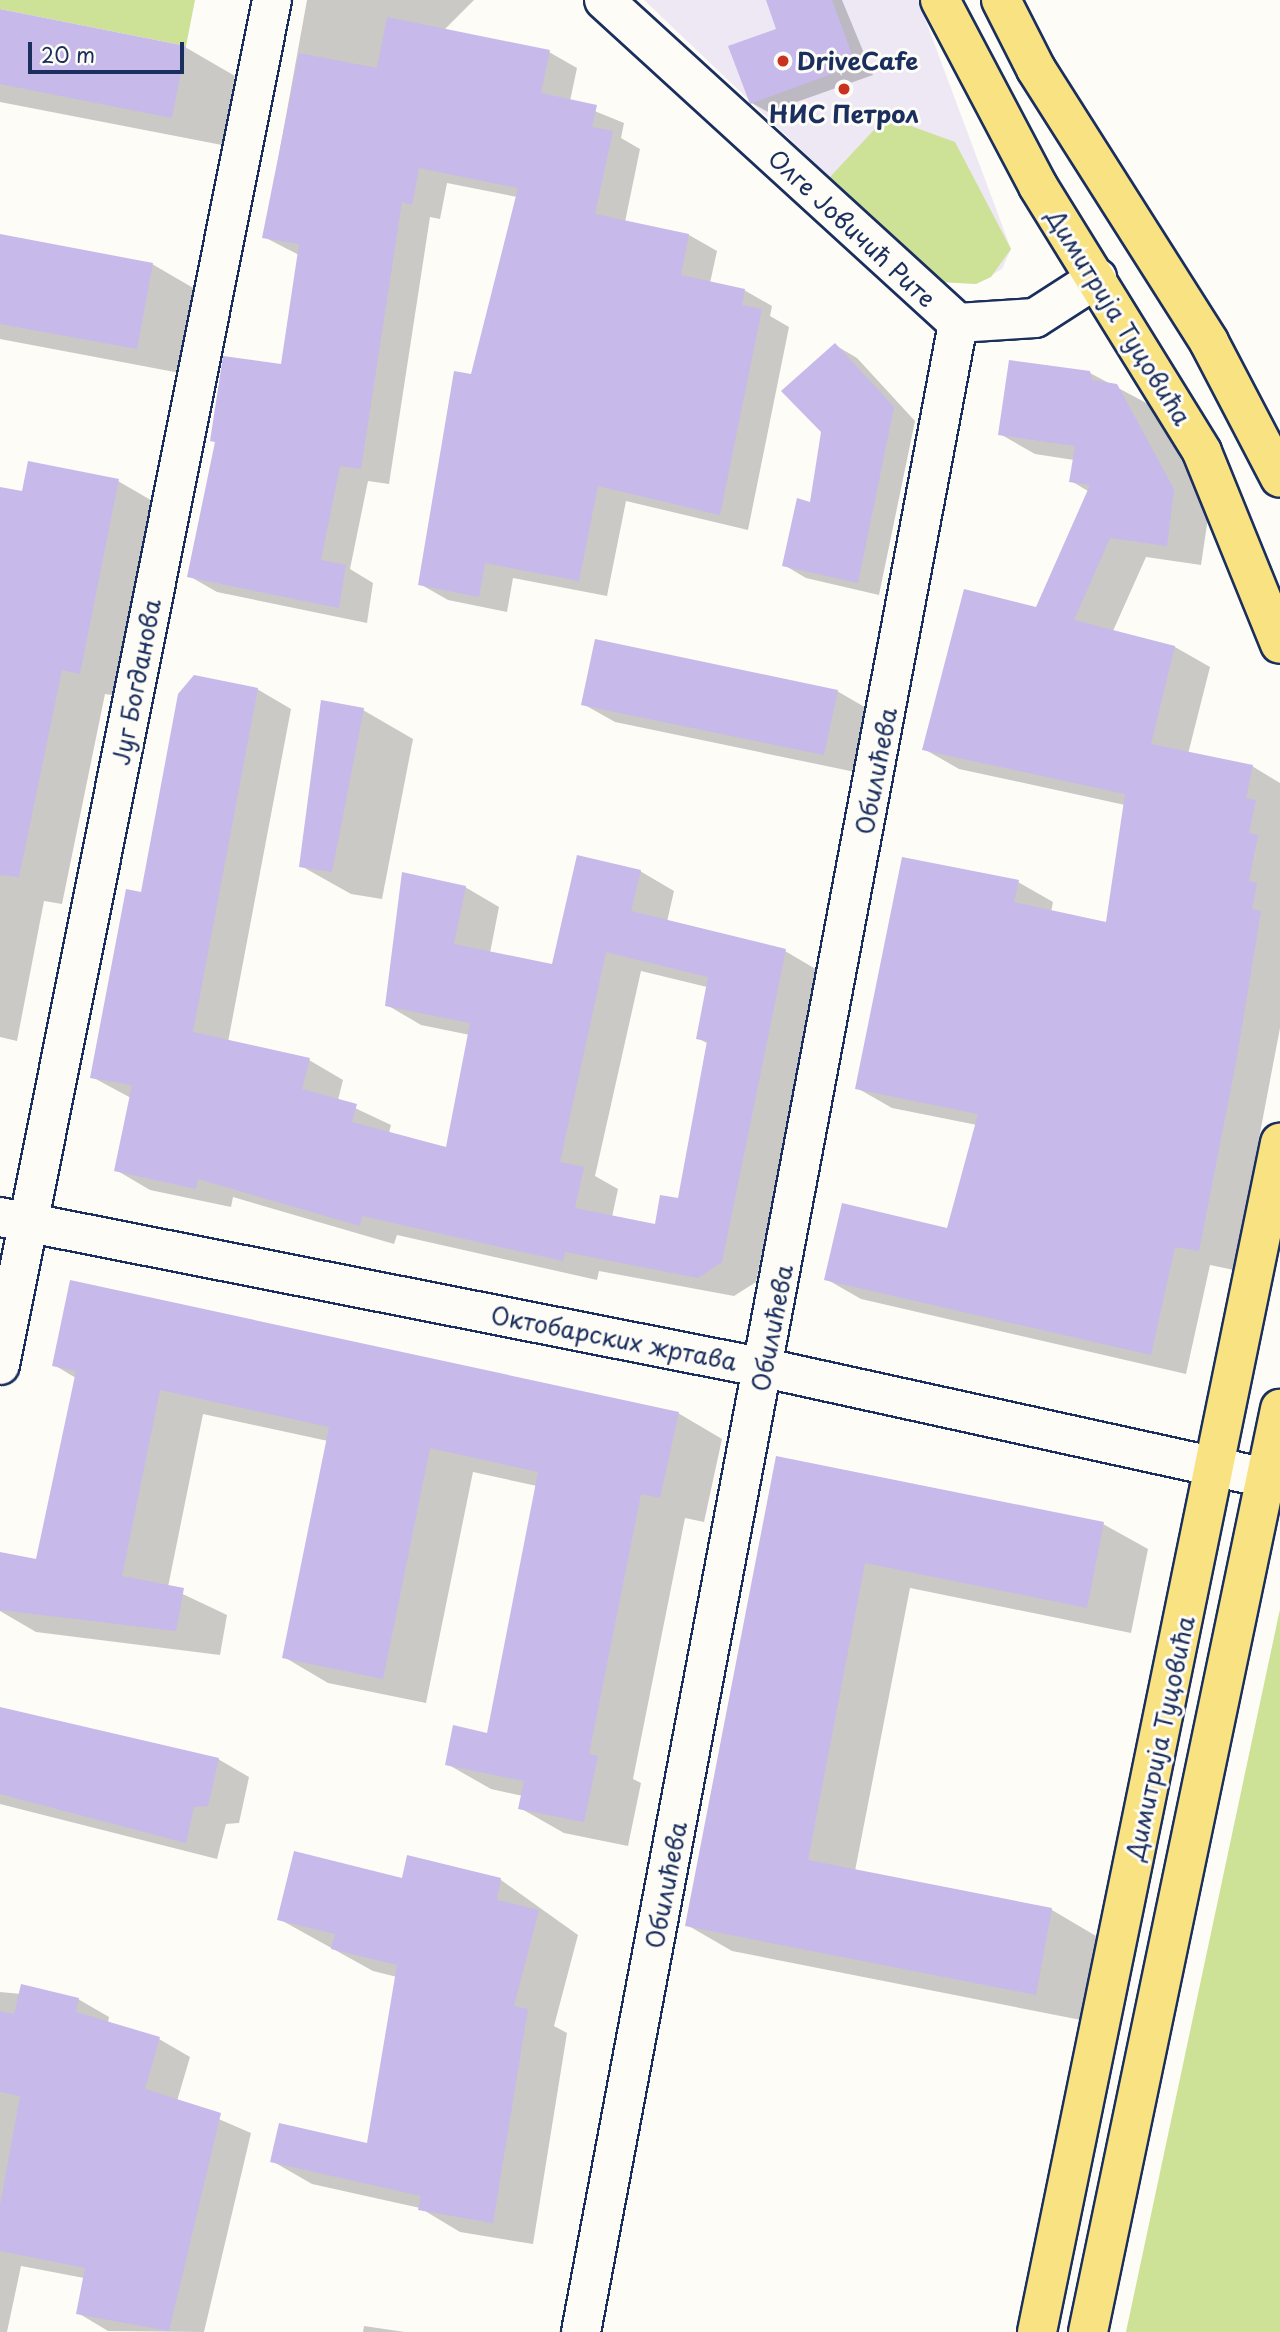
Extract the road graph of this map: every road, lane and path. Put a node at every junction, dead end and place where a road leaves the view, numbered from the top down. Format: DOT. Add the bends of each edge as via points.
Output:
graph roads {
  1 [pos="272,0"];
  2 [pos="604,0"];
  3 [pos="940,0"];
  4 [pos="1001,0"];
  5 [pos="1097,278"];
  6 [pos="958,323"];
  7 [pos="1280,478"];
  8 [pos="1280,644"];
  9 [pos="1280,1143"];
  10 [pos="14,1219"];
  11 [pos="0,1364"];
  12 [pos="765,1368"];
  13 [pos="1280,1409"];
  14 [pos="1215,1465"];
  15 [pos="1266,1478"];
  16 [pos="581,2332"];
  17 [pos="1037,2332"];
  18 [pos="1088,2332"];
  1 -- 10 [label="street, Југ Богданова"];
  2 -- 6 [label="street, Олге Јовичић Рите"];
  3 -- 5 [label="main road, Димитрија Туцовића" via="1038,186"];
  4 -- 7 [label="main road" via="1036,69 1209,342"];
  5 -- 6 [label="street, Олге Јовичић Рите" via="1035,318"];
  5 -- 8 [label="main road, Димитрија Туцовића" via="1202,452"];
  6 -- 12 [label="street, Обилићева"];
  9 -- 14 [label="main road, Димитрија Туцовића"];
  10 -- 11 [label="street, Југ Богданова"];
  10 -- 12 [label="street, Октобарских жртава"];
  12 -- 14 [label="street, Октобарских жртава"];
  12 -- 16 [label="street, Обилићева"];
  13 -- 15 [label="main road, Димитрија Туцовића"];
  14 -- 15 [label="street, Октобарских жртава"];
  14 -- 17 [label="main road, Димитрија Туцовића"];
  15 -- 18 [label="main road, Димитрија Туцовића"];
}
